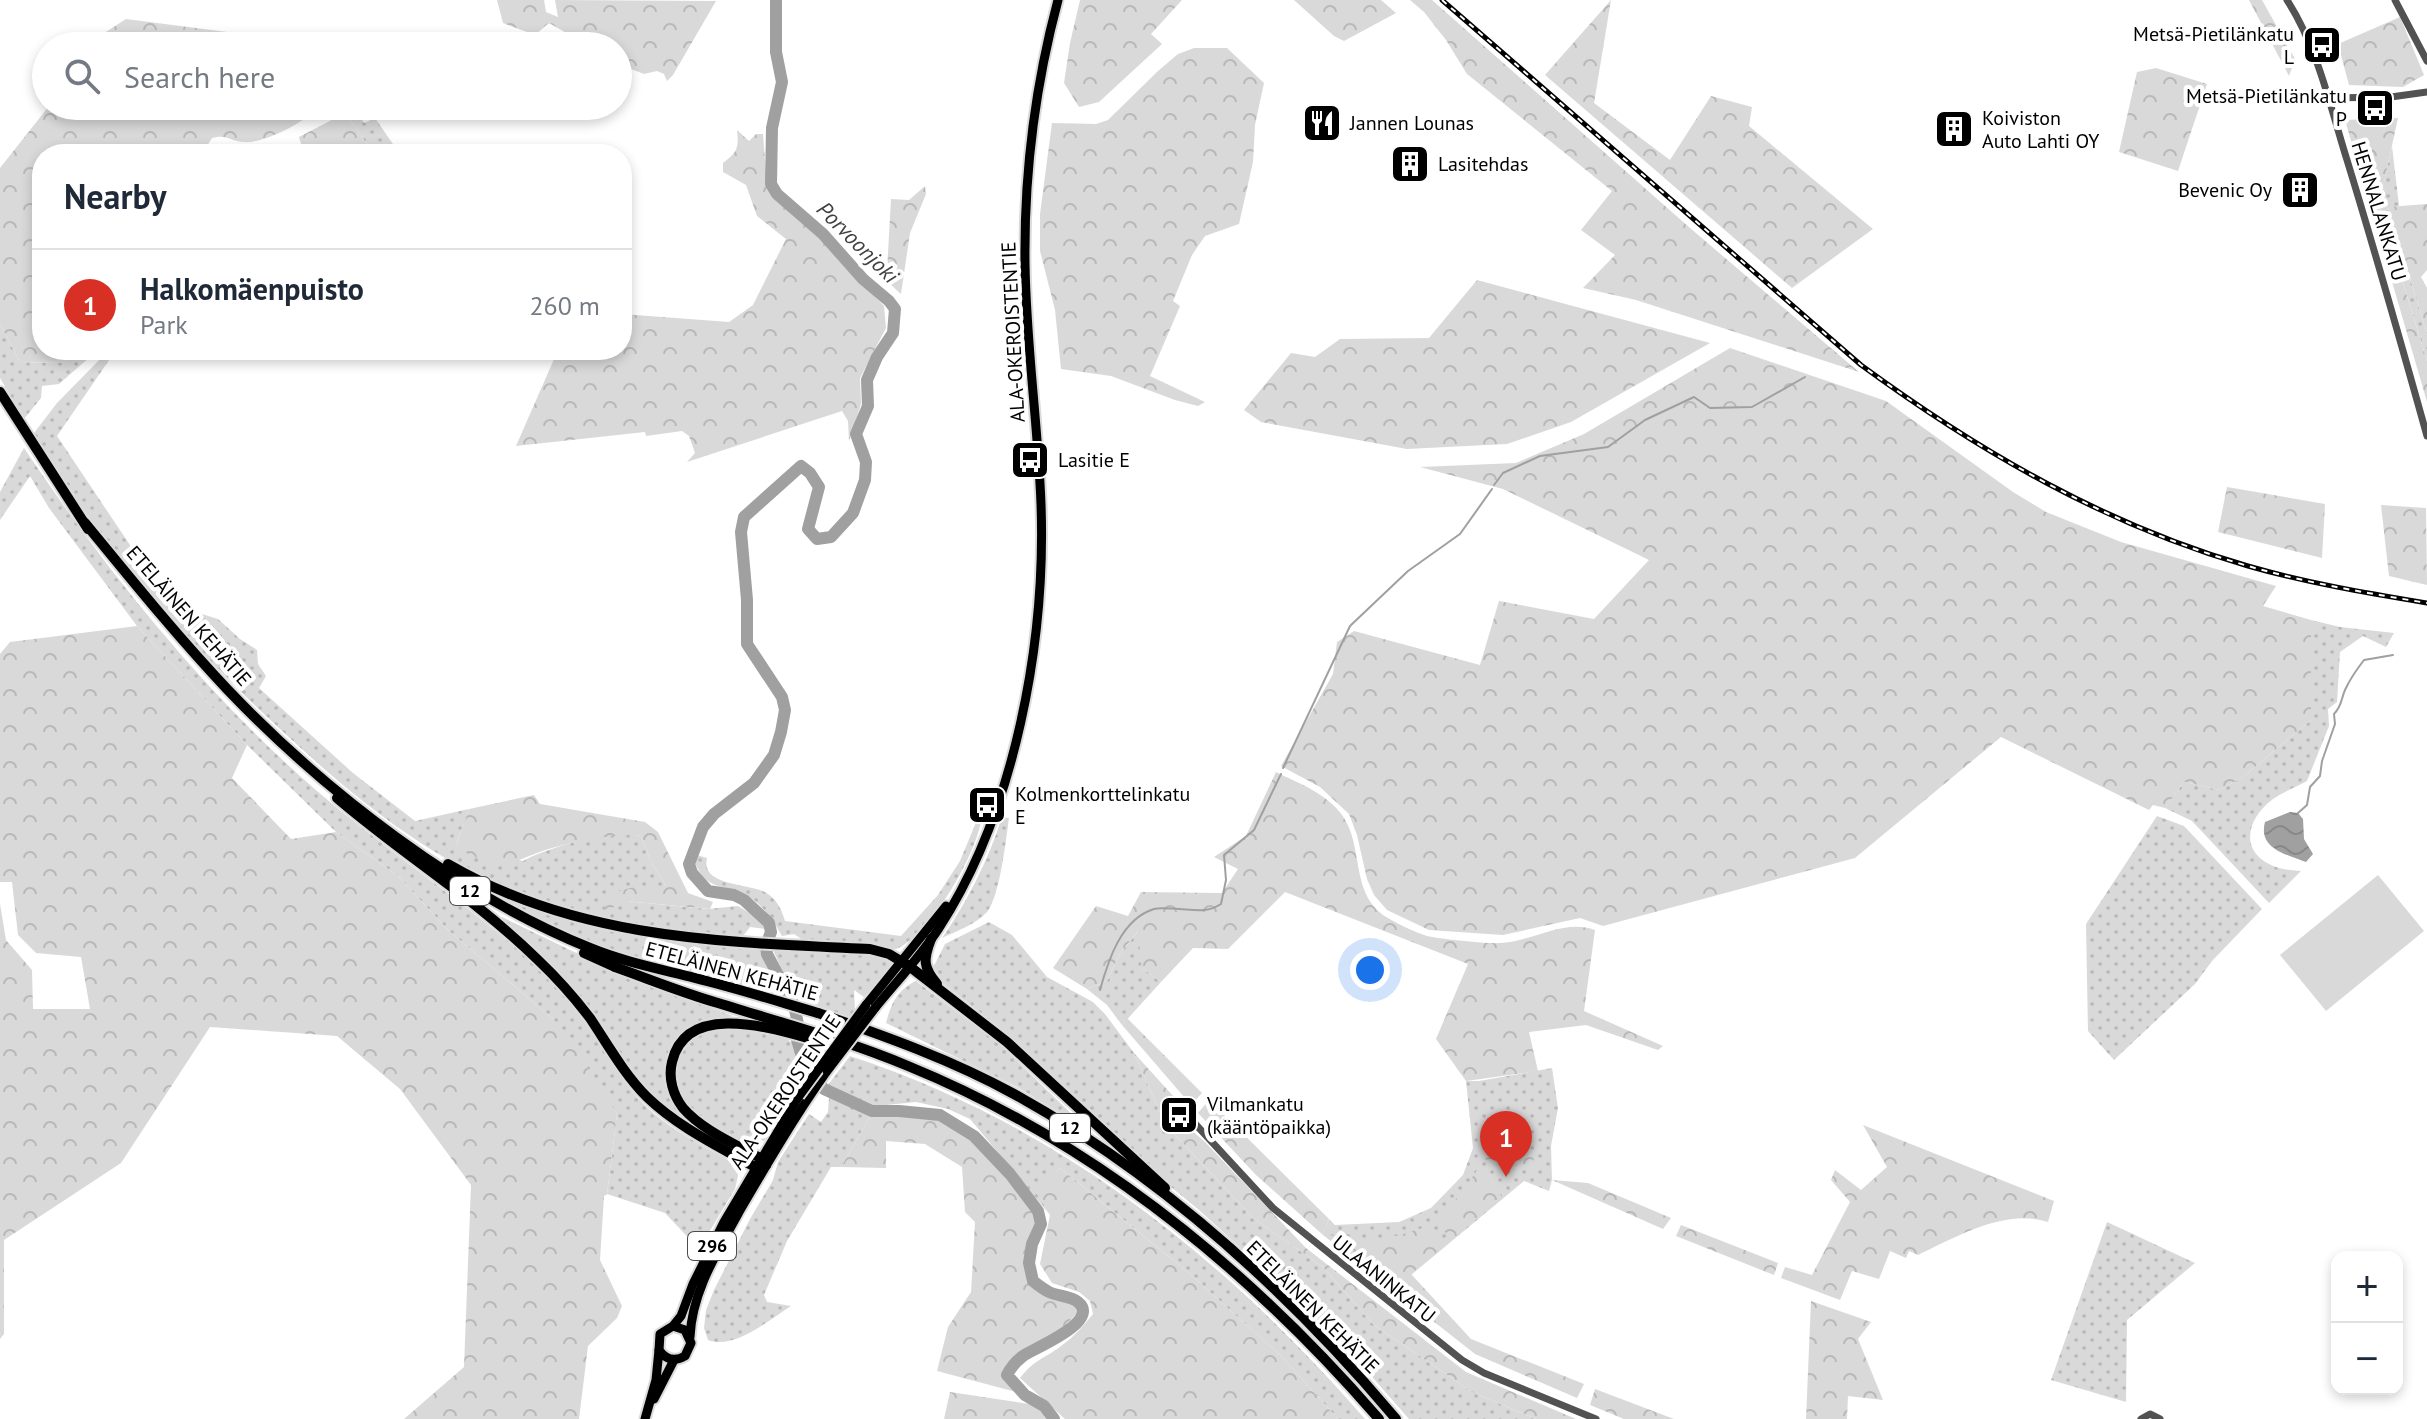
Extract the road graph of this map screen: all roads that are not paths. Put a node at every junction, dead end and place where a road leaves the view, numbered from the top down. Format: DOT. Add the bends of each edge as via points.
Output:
graph roads {
  1 [pos="1058,0"];
  2 [pos="2287,0"];
  3 [pos="2395,0"];
  4 [pos="2427,61"];
  5 [pos="2427,92"];
  6 [pos="2328,98"];
  7 [pos="0,392"];
  8 [pos="2427,436"];
  9 [pos="338,794"];
  10 [pos="959,892"];
  11 [pos="931,939"];
  12 [pos="906,964"];
  13 [pos="947,994"];
  14 [pos="778,1026"];
  15 [pos="1187,1115"];
  16 [pos="760,1163"];
  17 [pos="1286,1302"];
  18 [pos="671,1327"];
  19 [pos="690,1337"];
  20 [pos="659,1350"];
  21 [pos="674,1360"];
  22 [pos="650,1405"];
  23 [pos="645,1419"];
  24 [pos="1379,1419"];
  25 [pos="1396,1419"];
  26 [pos="1596,1419"];
  27 [pos="2141,1419"];
  28 [pos="2160,1419"];
  1 -- 10 [label="main road, ALA-OKEROISTENTIE" via="1038,90 1026,199 1027,322 1041,507 1035,623 1006,778"];
  2 -- 6 [label="street, HENNALANKATU"];
  3 -- 4 [label="street"];
  5 -- 6 [label="street"];
  6 -- 8 [label="street, HENNALANKATU"];
  7 -- 9 [label="highway, ETELÄINEN KEHÄTIE / 12" via="131,586 271,739"];
  9 -- 12 [label="highway" via="456,869 532,904 680,938 870,949"];
  9 -- 14 [label="highway, ETELÄINEN KEHÄTIE / 12" via="382,833 545,934 615,967"];
  9 -- 16 [label="highway" via="378,834 538,959 574,997 658,1107"];
  9 -- 17 [label="highway, ETELÄINEN KEHÄTIE / 12" via="465,883 569,939 623,960 873,1032 1013,1094 1082,1136 1222,1243"];
  10 -- 11 [label="main road, ALA-OKEROISTENTIE / 296"];
  10 -- 12 [label="main road, ALA-OKEROISTENTIE / 296"];
  11 -- 12 [label="main road, ALA-OKEROISTENTIE / 296"];
  11 -- 13 [label="highway" via="925,966"];
  12 -- 13 [label="highway"];
  12 -- 16 [label="main road, ALA-OKEROISTENTIE / 296, bridge"];
  13 -- 17 [label="highway" via="1007,1042"];
  14 -- 16 [label="highway" via="709,1025 689,1035 672,1061 671,1085 683,1108"];
  14 -- 24 [label="highway, ETELÄINEN KEHÄTIE / 12" via="908,1065 1073,1148 1197,1239 1300,1334"];
  15 -- 26 [label="street, ULAANINKATU" via="1273,1208 1462,1360"];
  16 -- 18 [label="main road, ALA-OKEROISTENTIE / 296"];
  16 -- 19 [label="main road, ALA-OKEROISTENTIE / 296" via="698,1292"];
  17 -- 25 [label="highway, ETELÄINEN KEHÄTIE / 12"];
  18 -- 19 [label="main road"];
  18 -- 20 [label="main road" via="658,1339"];
  19 -- 21 [label="main road" via="688,1353"];
  20 -- 21 [label="main road"];
  20 -- 22 [label="main road"];
  21 -- 22 [label="main road"];
  22 -- 23 [label="main road"];
  27 -- 28 [label="street" via="2150,1414"];
}
